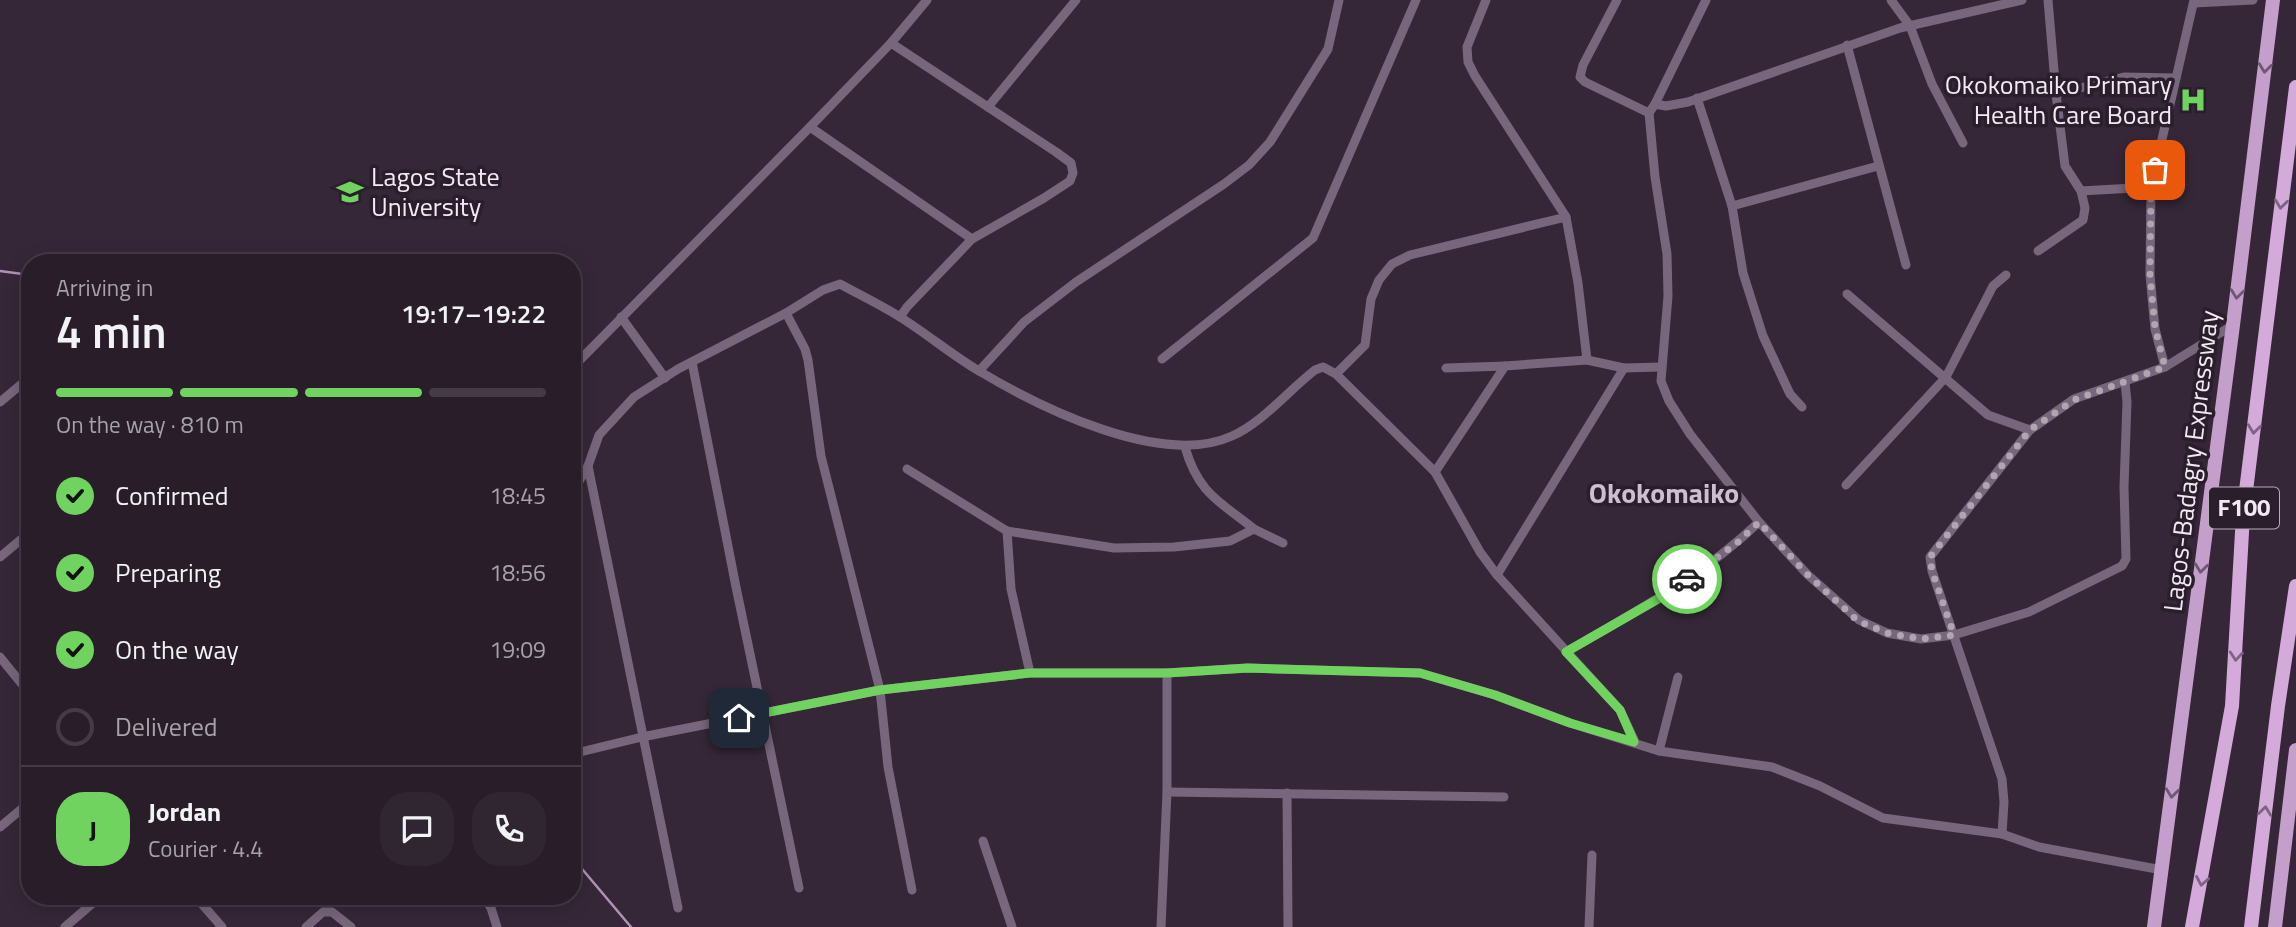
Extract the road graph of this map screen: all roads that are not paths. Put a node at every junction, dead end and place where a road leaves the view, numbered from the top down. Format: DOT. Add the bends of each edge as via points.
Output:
graph roads {
  1 [pos="927,0"];
  2 [pos="1076,0"];
  3 [pos="1339,0"];
  4 [pos="1416,0"];
  5 [pos="1486,0"];
  6 [pos="1617,0"];
  7 [pos="1706,0"];
  8 [pos="1891,0"];
  9 [pos="2022,0"];
  10 [pos="2048,0"];
  11 [pos="2253,0"];
  12 [pos="2273,0"];
  13 [pos="2194,1"];
  14 [pos="1910,26"];
  15 [pos="891,43"];
  16 [pos="1847,45"];
  17 [pos="2176,78"];
  18 [pos="2296,87"];
  19 [pos="2056,94"];
  20 [pos="1698,98"];
  21 [pos="1655,104"];
  22 [pos="988,107"];
  23 [pos="1649,113"];
  24 [pos="810,127"];
  25 [pos="1963,144"];
  26 [pos="1878,166"];
  27 [pos="2151,187"];
  28 [pos="2081,191"];
  29 [pos="1732,206"];
  30 [pos="1566,217"];
  31 [pos="972,239"];
  32 [pos="2038,251"];
  33 [pos="1906,265"];
  34 [pos="2006,275"];
  35 [pos="1847,295"];
  36 [pos="786,313"];
  37 [pos="621,317"];
  38 [pos="900,317"];
  39 [pos="2233,325"];
  40 [pos="581,359"];
  41 [pos="1162,359"];
  42 [pos="1587,360"];
  43 [pos="692,362"];
  44 [pos="1505,366"];
  45 [pos="1661,367"];
  46 [pos="2165,367"];
  47 [pos="1446,368"];
  48 [pos="1624,368"];
  49 [pos="979,371"];
  50 [pos="1336,374"];
  51 [pos="665,377"];
  52 [pos="1945,377"];
  53 [pos="2125,382"];
  54 [pos="21,384"];
  55 [pos="0,402"];
  56 [pos="1802,407"];
  57 [pos="2030,430"];
  58 [pos="1185,447"];
  59 [pos="588,466"];
  60 [pos="907,469"];
  61 [pos="1435,472"];
  62 [pos="581,478"];
  63 [pos="1846,485"];
  64 [pos="1759,522"];
  65 [pos="1254,529"];
  66 [pos="1007,531"];
  67 [pos="21,540"];
  68 [pos="1283,543"];
  69 [pos="0,557"];
  70 [pos="1497,575"];
  71 [pos="2296,586"];
  72 [pos="1954,635"];
  73 [pos="1566,652"];
  74 [pos="0,657"];
  75 [pos="4,669"];
  76 [pos="1030,673"];
  77 [pos="1167,673"];
  78 [pos="1678,677"];
  79 [pos="21,683"];
  80 [pos="880,690"];
  81 [pos="764,713"];
  82 [pos="642,737"];
  83 [pos="1634,742"];
  84 [pos="2296,750"];
  85 [pos="1659,751"];
  86 [pos="581,752"];
  87 [pos="1167,792"];
  88 [pos="1287,793"];
  89 [pos="1504,797"];
  90 [pos="21,810"];
  91 [pos="2292,810"];
  92 [pos="0,827"];
  93 [pos="2002,834"];
  94 [pos="983,841"];
  95 [pos="1592,855"];
  96 [pos="2162,870"];
  97 [pos="799,888"];
  98 [pos="912,890"];
  99 [pos="91,905"];
  100 [pos="203,905"];
  101 [pos="489,905"];
  102 [pos="678,908"];
  103 [pos="65,927"];
  104 [pos="222,927"];
  105 [pos="306,927"];
  106 [pos="351,927"];
  107 [pos="497,927"];
  108 [pos="1012,927"];
  109 [pos="1161,927"];
  110 [pos="1288,927"];
  111 [pos="1588,927"];
  112 [pos="2154,927"];
  113 [pos="2192,927"];
  114 [pos="2251,927"];
  115 [pos="2274,927"];
  1 -- 15 [label="street"];
  2 -- 22 [label="street"];
  3 -- 49 [label="street" via="1328,49 1270,142 1249,165 1076,282 1024,322"];
  4 -- 41 [label="street" via="1313,238"];
  5 -- 30 [label="street" via="1467,47 1468,62"];
  6 -- 23 [label="street" via="1580,76"];
  7 -- 21 [label="street"];
  8 -- 14 [label="street"];
  9 -- 14 [label="street"];
  10 -- 19 [label="street"];
  11 -- 13 [label="street"];
  12 -- 39 [label="main road, Lagos-Badagry Expressway, one-way"];
  13 -- 17 [label="street"];
  14 -- 16 [label="street"];
  14 -- 25 [label="street" via="1932,84"];
  15 -- 22 [label="street"];
  15 -- 24 [label="street"];
  16 -- 20 [label="street"];
  16 -- 26 [label="street"];
  17 -- 19 [label="street" via="2124,77"];
  17 -- 27 [label="street"];
  18 -- 113 [label="highway, F100, one-way" via="2243,515 2232,706"];
  19 -- 28 [label="street" via="2065,166"];
  20 -- 21 [label="street" via="1675,105"];
  20 -- 29 [label="street"];
  21 -- 23 [label="street"];
  22 -- 31 [label="street" via="1063,157 1073,173 1044,198"];
  23 -- 45 [label="street" via="1667,254"];
  24 -- 31 [label="street"];
  24 -- 37 [label="street"];
  26 -- 29 [label="street"];
  26 -- 33 [label="street"];
  27 -- 28 [label="street"];
  27 -- 46 [label="street" via="2150,275 2155,328"];
  28 -- 32 [label="street" via="2083,220"];
  29 -- 56 [label="street" via="1743,273 1763,336 1790,394"];
  30 -- 42 [label="street"];
  30 -- 50 [label="street" via="1410,255 1392,264 1371,299 1365,345"];
  31 -- 38 [label="street"];
  34 -- 52 [label="street" via="1993,286"];
  35 -- 52 [label="street"];
  36 -- 38 [label="street" via="840,284"];
  36 -- 43 [label="street"];
  36 -- 80 [label="street" via="808,360 821,456"];
  37 -- 40 [label="street"];
  37 -- 51 [label="street"];
  38 -- 49 [label="street"];
  39 -- 46 [label="street"];
  39 -- 96 [label="main road, Lagos-Badagry Expressway, one-way"];
  42 -- 44 [label="street"];
  42 -- 48 [label="street"];
  43 -- 51 [label="street"];
  43 -- 81 [label="street"];
  44 -- 47 [label="street"];
  44 -- 61 [label="street"];
  45 -- 48 [label="street"];
  45 -- 64 [label="street" via="1661,381 1678,416"];
  46 -- 53 [label="street"];
  48 -- 70 [label="street"];
  49 -- 58 [label="street" via="1107,432"];
  50 -- 58 [label="street" via="1322,367 1315,370 1234,436"];
  50 -- 61 [label="street"];
  51 -- 59 [label="street" via="614,416 599,435"];
  52 -- 57 [label="street" via="1988,415"];
  52 -- 63 [label="street"];
  53 -- 57 [label="street" via="2074,400"];
  53 -- 72 [label="street" via="2126,559 2122,566 2029,612"];
  54 -- 55 [label="street"];
  57 -- 72 [label="street" via="1930,557"];
  58 -- 65 [label="street" via="1205,490"];
  59 -- 62 [label="street"];
  59 -- 82 [label="street"];
  60 -- 66 [label="street"];
  61 -- 70 [label="street"];
  64 -- 72 [label="street" via="1858,621 1887,633 1921,639"];
  64 -- 73 [label="street" via="1665,595"];
  65 -- 66 [label="street" via="1230,541 1114,548"];
  65 -- 68 [label="street"];
  66 -- 76 [label="street" via="1012,589"];
  67 -- 69 [label="street"];
  70 -- 73 [label="street"];
  114 -- 71 [label="highway, one-way"];
  72 -- 93 [label="street" via="2002,779"];
  73 -- 83 [label="street" via="1620,710"];
  74 -- 75 [label="street"];
  75 -- 79 [label="street"];
  76 -- 77 [label="street"];
  76 -- 80 [label="street"];
  77 -- 83 [label="street" via="1248,668 1420,673"];
  77 -- 87 [label="street"];
  78 -- 85 [label="street"];
  80 -- 81 [label="street"];
  80 -- 98 [label="street" via="888,767"];
  81 -- 82 [label="street"];
  81 -- 97 [label="street"];
  82 -- 86 [label="street"];
  82 -- 102 [label="street"];
  83 -- 85 [label="street"];
  84 -- 91 [label="main road"];
  85 -- 93 [label="street" via="1772,767 1884,818"];
  87 -- 88 [label="street"];
  87 -- 109 [label="street"];
  88 -- 89 [label="street"];
  88 -- 110 [label="street"];
  90 -- 92 [label="street"];
  91 -- 115 [label="main road"];
  93 -- 96 [label="street" via="2039,847"];
  94 -- 108 [label="street"];
  95 -- 111 [label="street"];
  96 -- 112 [label="main road, Lagos-Badagry Expressway"];
  99 -- 103 [label="street"];
  100 -- 104 [label="street"];
  101 -- 107 [label="street"];
  105 -- 106 [label="street" via="323,912 332,912"];
}
